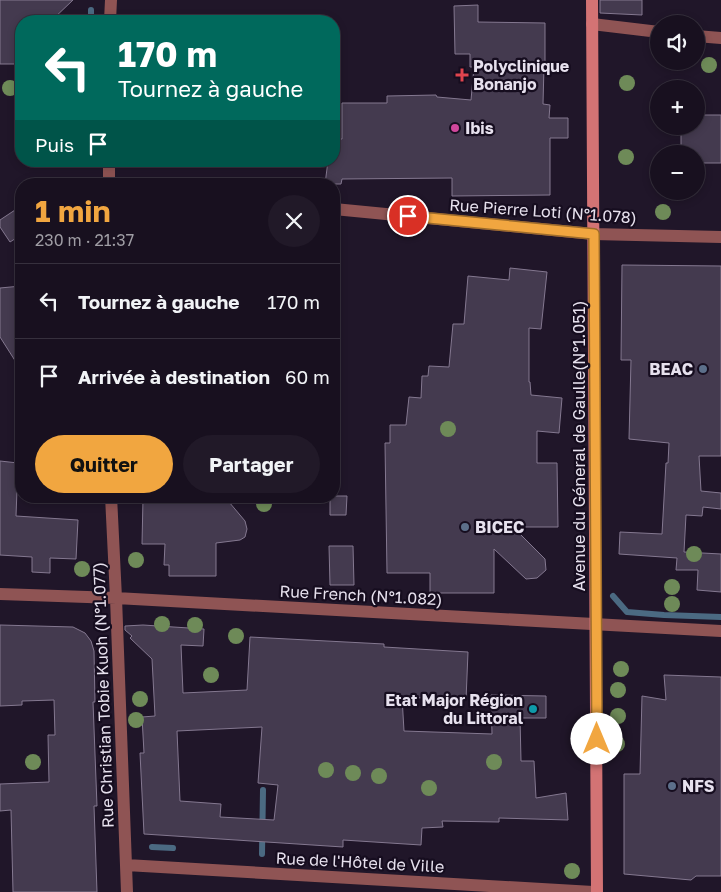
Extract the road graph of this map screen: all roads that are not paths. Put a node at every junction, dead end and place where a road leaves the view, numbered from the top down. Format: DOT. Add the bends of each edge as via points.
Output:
graph roads {
  1 [pos="111,0"];
  2 [pos="592,0"];
  3 [pos="110,15"];
  4 [pos="592,24"];
  5 [pos="650,31"];
  6 [pos="705,37"];
  7 [pos="721,38"];
  8 [pos="340,210"];
  9 [pos="594,234"];
  10 [pos="721,237"];
  11 [pos="110,503"];
  12 [pos="0,594"];
  13 [pos="116,598"];
  14 [pos="597,624"];
  15 [pos="721,631"];
  16 [pos="126,865"];
  17 [pos="127,892"];
  18 [pos="593,892"];
  19 [pos="597,892"];
  1 -- 3 [label="street"];
  2 -- 4 [label="main road, Avenue du Géneral de Gaulle(N°1.051)"];
  4 -- 5 [label="street"];
  4 -- 9 [label="main road, Avenue du Géneral de Gaulle(N°1.051)"];
  6 -- 7 [label="street"];
  8 -- 9 [label="street, Rue Pierre Loti (N°1.078)"];
  9 -- 10 [label="street, Rue Pierre Loti (N°1.078)"];
  9 -- 14 [label="main road, Avenue du Géneral de Gaulle(N°1.051)"];
  11 -- 13 [label="street, Rue Christian Tobie Kuoh (N°1.077)"];
  12 -- 13 [label="street, Rue French (N°1.082)"];
  13 -- 14 [label="street, Rue French (N°1.082)"];
  13 -- 16 [label="street, Rue Christian Tobie Kuoh (N°1.077)"];
  14 -- 15 [label="street, Rue French (N°1.082)"];
  14 -- 19 [label="main road, Avenue du Géneral de Gaulle(N°1.051)"];
  16 -- 17 [label="street, Rue Christian Tobie Kuoh (N°1.077)"];
  16 -- 18 [label="street, Rue de l'Hôtel de Ville"];
}
